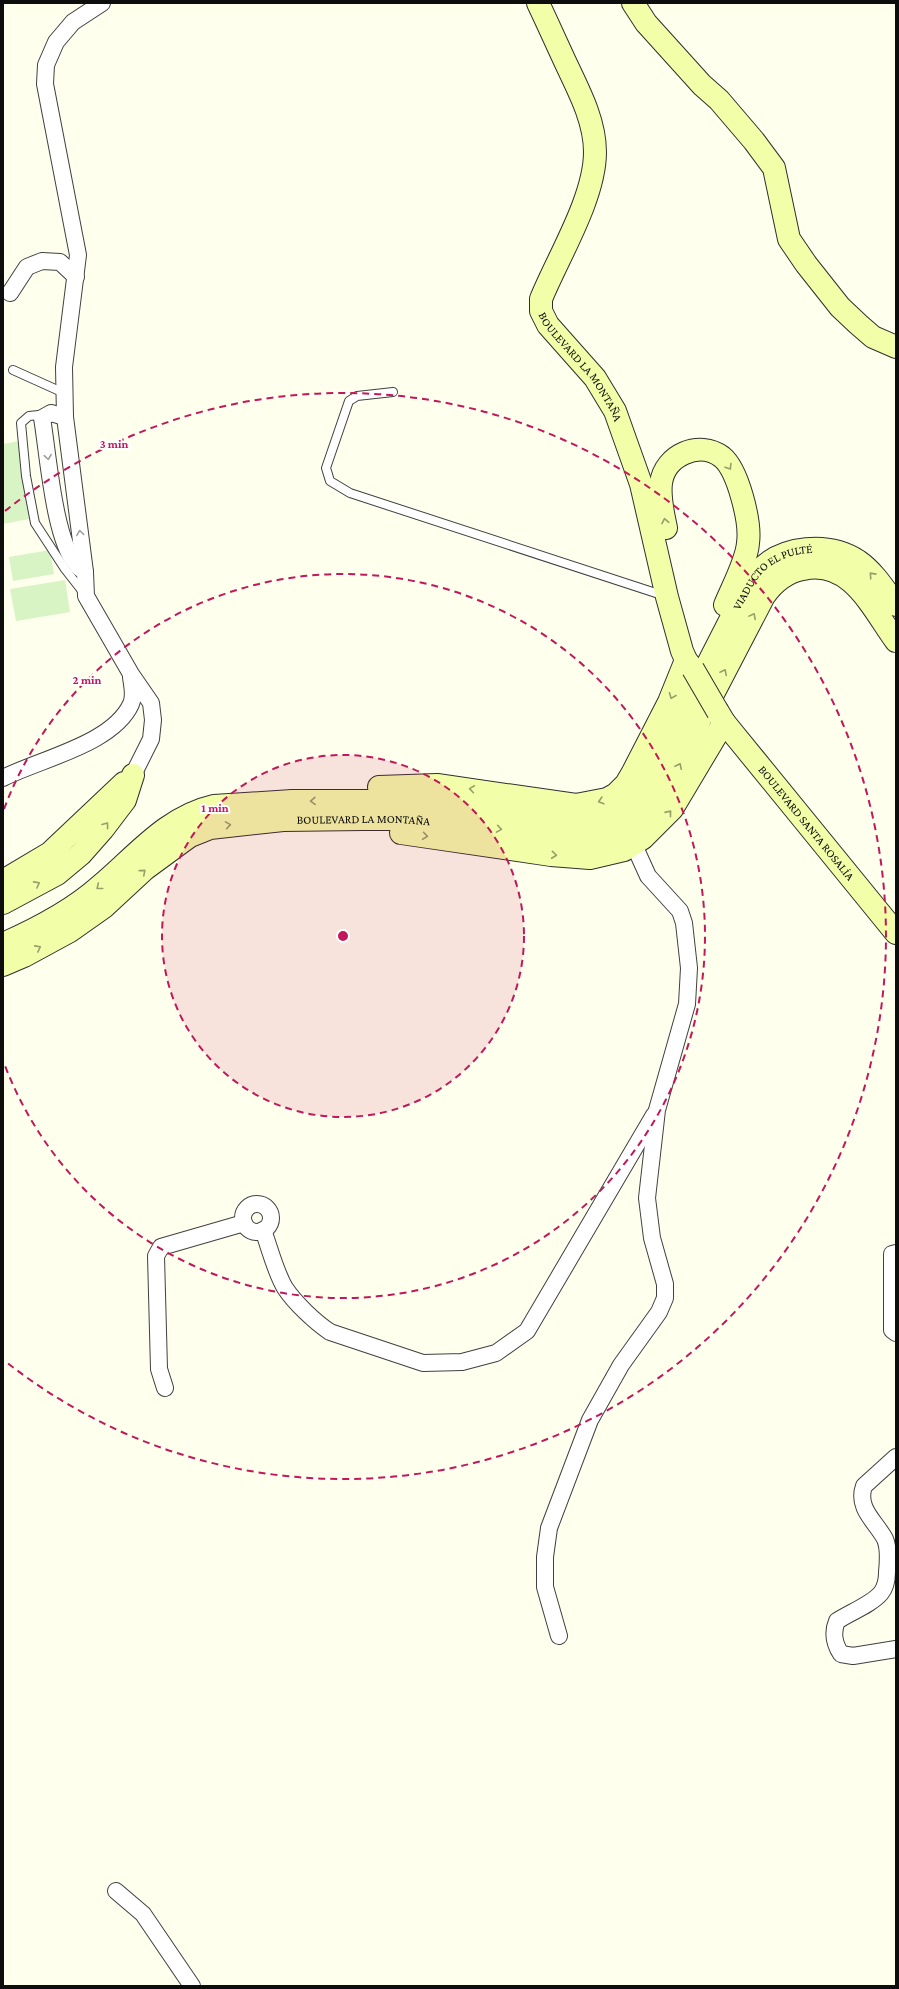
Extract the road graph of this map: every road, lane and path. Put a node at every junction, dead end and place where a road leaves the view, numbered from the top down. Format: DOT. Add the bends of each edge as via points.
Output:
graph roads {
  1 [pos="102,3"];
  2 [pos="538,3"];
  3 [pos="633,3"];
  4 [pos="76,277"];
  5 [pos="10,293"];
  6 [pos="896,347"];
  7 [pos="12,370"];
  8 [pos="393,392"];
  9 [pos="64,393"];
  10 [pos="65,417"];
  11 [pos="42,418"];
  12 [pos="85,572"];
  13 [pos="86,596"];
  14 [pos="667,597"];
  15 [pos="896,605"];
  16 [pos="719,641"];
  17 [pos="896,642"];
  18 [pos="690,664"];
  19 [pos="131,674"];
  20 [pos="708,714"];
  21 [pos="6,774"];
  22 [pos="133,774"];
  23 [pos="342,801"];
  24 [pos="362,819"];
  25 [pos="634,845"];
  26 [pos="3,881"];
  27 [pos="3,902"];
  28 [pos="896,933"];
  29 [pos="3,944"];
  30 [pos="3,965"];
  31 [pos="657,1110"];
  32 [pos="244,1223"];
  33 [pos="263,1230"];
  34 [pos="896,1253"];
  35 [pos="896,1333"];
  36 [pos="165,1388"];
  37 [pos="896,1457"];
  38 [pos="559,1636"];
  39 [pos="896,1649"];
  40 [pos="116,1891"];
  41 [pos="192,1986"];
  1 -- 4 [label="street" via="73,22 56,42 46,65 45,84 78,255"];
  2 -- 14 [label="main road, BOULEVARD LA MONTAÑA" via="588,112 594,133 595,153 591,182 577,220 541,299 541,311 548,325 595,378 615,411 642,484"];
  3 -- 6 [label="main road" via="646,23 702,85 719,100 774,168 789,239 806,264 840,307 854,320 873,337"];
  4 -- 5 [label="street" via="60,262 42,261 27,267"];
  4 -- 9 [label="street" via="64,368"];
  7 -- 9 [label="lane"];
  8 -- 14 [label="lane" via="358,396 349,401 326,468 330,481 350,493"];
  9 -- 10 [label="street"];
  10 -- 11 [label="street" via="51,413"];
  12 -- 10 [label="street, one-way"];
  11 -- 12 [label="street, one-way" via="59,525 67,548 76,564"];
  11 -- 13 [label="lane" via="39,415 29,416 21,423 26,476 35,522 65,570"];
  12 -- 13 [label="street"];
  13 -- 19 [label="street"];
  14 -- 18 [label="main road, BOULEVARD LA MONTAÑA"];
  15 -- 16 [label="main road, VIADUCTO EL PULTÉ, one-way" via="858,561 830,551 794,551 778,557 759,572"];
  18 -- 16 [label="main road, one-way" via="661,500 661,483 668,465 692,450 714,452 728,464 737,482 749,536 748,548 718,624"];
  16 -- 20 [label="main road, VIADUCTO EL PULTÉ"];
  20 -- 17 [label="main road, VIADUCTO EL PULTÉ, one-way" via="764,596 774,583 798,570 820,568 843,574 859,589"];
  18 -- 20 [label="main road, BOULEVARD SANTA ROSALÍA, bridge"];
  18 -- 23 [label="main road, one-way" via="626,784 606,799 576,805 458,787 424,785 359,789"];
  19 -- 21 [label="street" via="134,695 131,704 104,734 67,752"];
  19 -- 22 [label="street" via="151,703 153,720 151,739"];
  20 -- 23 [label="main road, BOULEVARD LA MONTAÑA" via="634,802 620,812 603,818 570,820 420,801"];
  24 -- 20 [label="main road, BOULEVARD LA MONTAÑA, one-way" via="402,819 458,824 572,841 613,836 634,824 651,810 662,796"];
  25 -- 20 [label="main road, one-way" via="672,809"];
  20 -- 28 [label="main road, BOULEVARD SANTA ROSALÍA"];
  22 -- 26 [label="main road" via="50,853"];
  27 -- 22 [label="main road, one-way" via="57,874 81,854 125,800"];
  23 -- 29 [label="main road, BOULEVARD LA MONTAÑA, one-way" via="227,805 202,809 159,833 100,887 58,917"];
  24 -- 25 [label="main road, one-way" via="386,831 551,855 596,857"];
  30 -- 24 [label="main road, BOULEVARD LA MONTAÑA, one-way" via="70,931 104,907 145,869 190,836 210,828 283,820"];
  25 -- 31 [label="street" via="648,876 680,911 684,923 689,968 687,1004"];
  31 -- 33 [label="street" via="527,1331 496,1353 462,1362 423,1363 330,1332 318,1324 286,1290"];
  31 -- 38 [label="street" via="647,1198 652,1238 665,1284 664,1298 659,1312 620,1365 590,1420 549,1528 545,1557 546,1587"];
  32 -- 33 [label="street" via="249,1230"];
  32 -- 33 [label="street" via="245,1210 253,1205 262,1206 268,1212 270,1220"];
  32 -- 36 [label="street" via="161,1247 156,1256 159,1369"];
  34 -- 35 [label="street" via="892,1254 891,1304 892,1330"];
  37 -- 39 [label="street" via="864,1486 862,1491 866,1511 888,1549 888,1566 882,1592 837,1621 834,1635 835,1645 841,1654 853,1656"];
  40 -- 41 [label="street" via="143,1914"];
}
